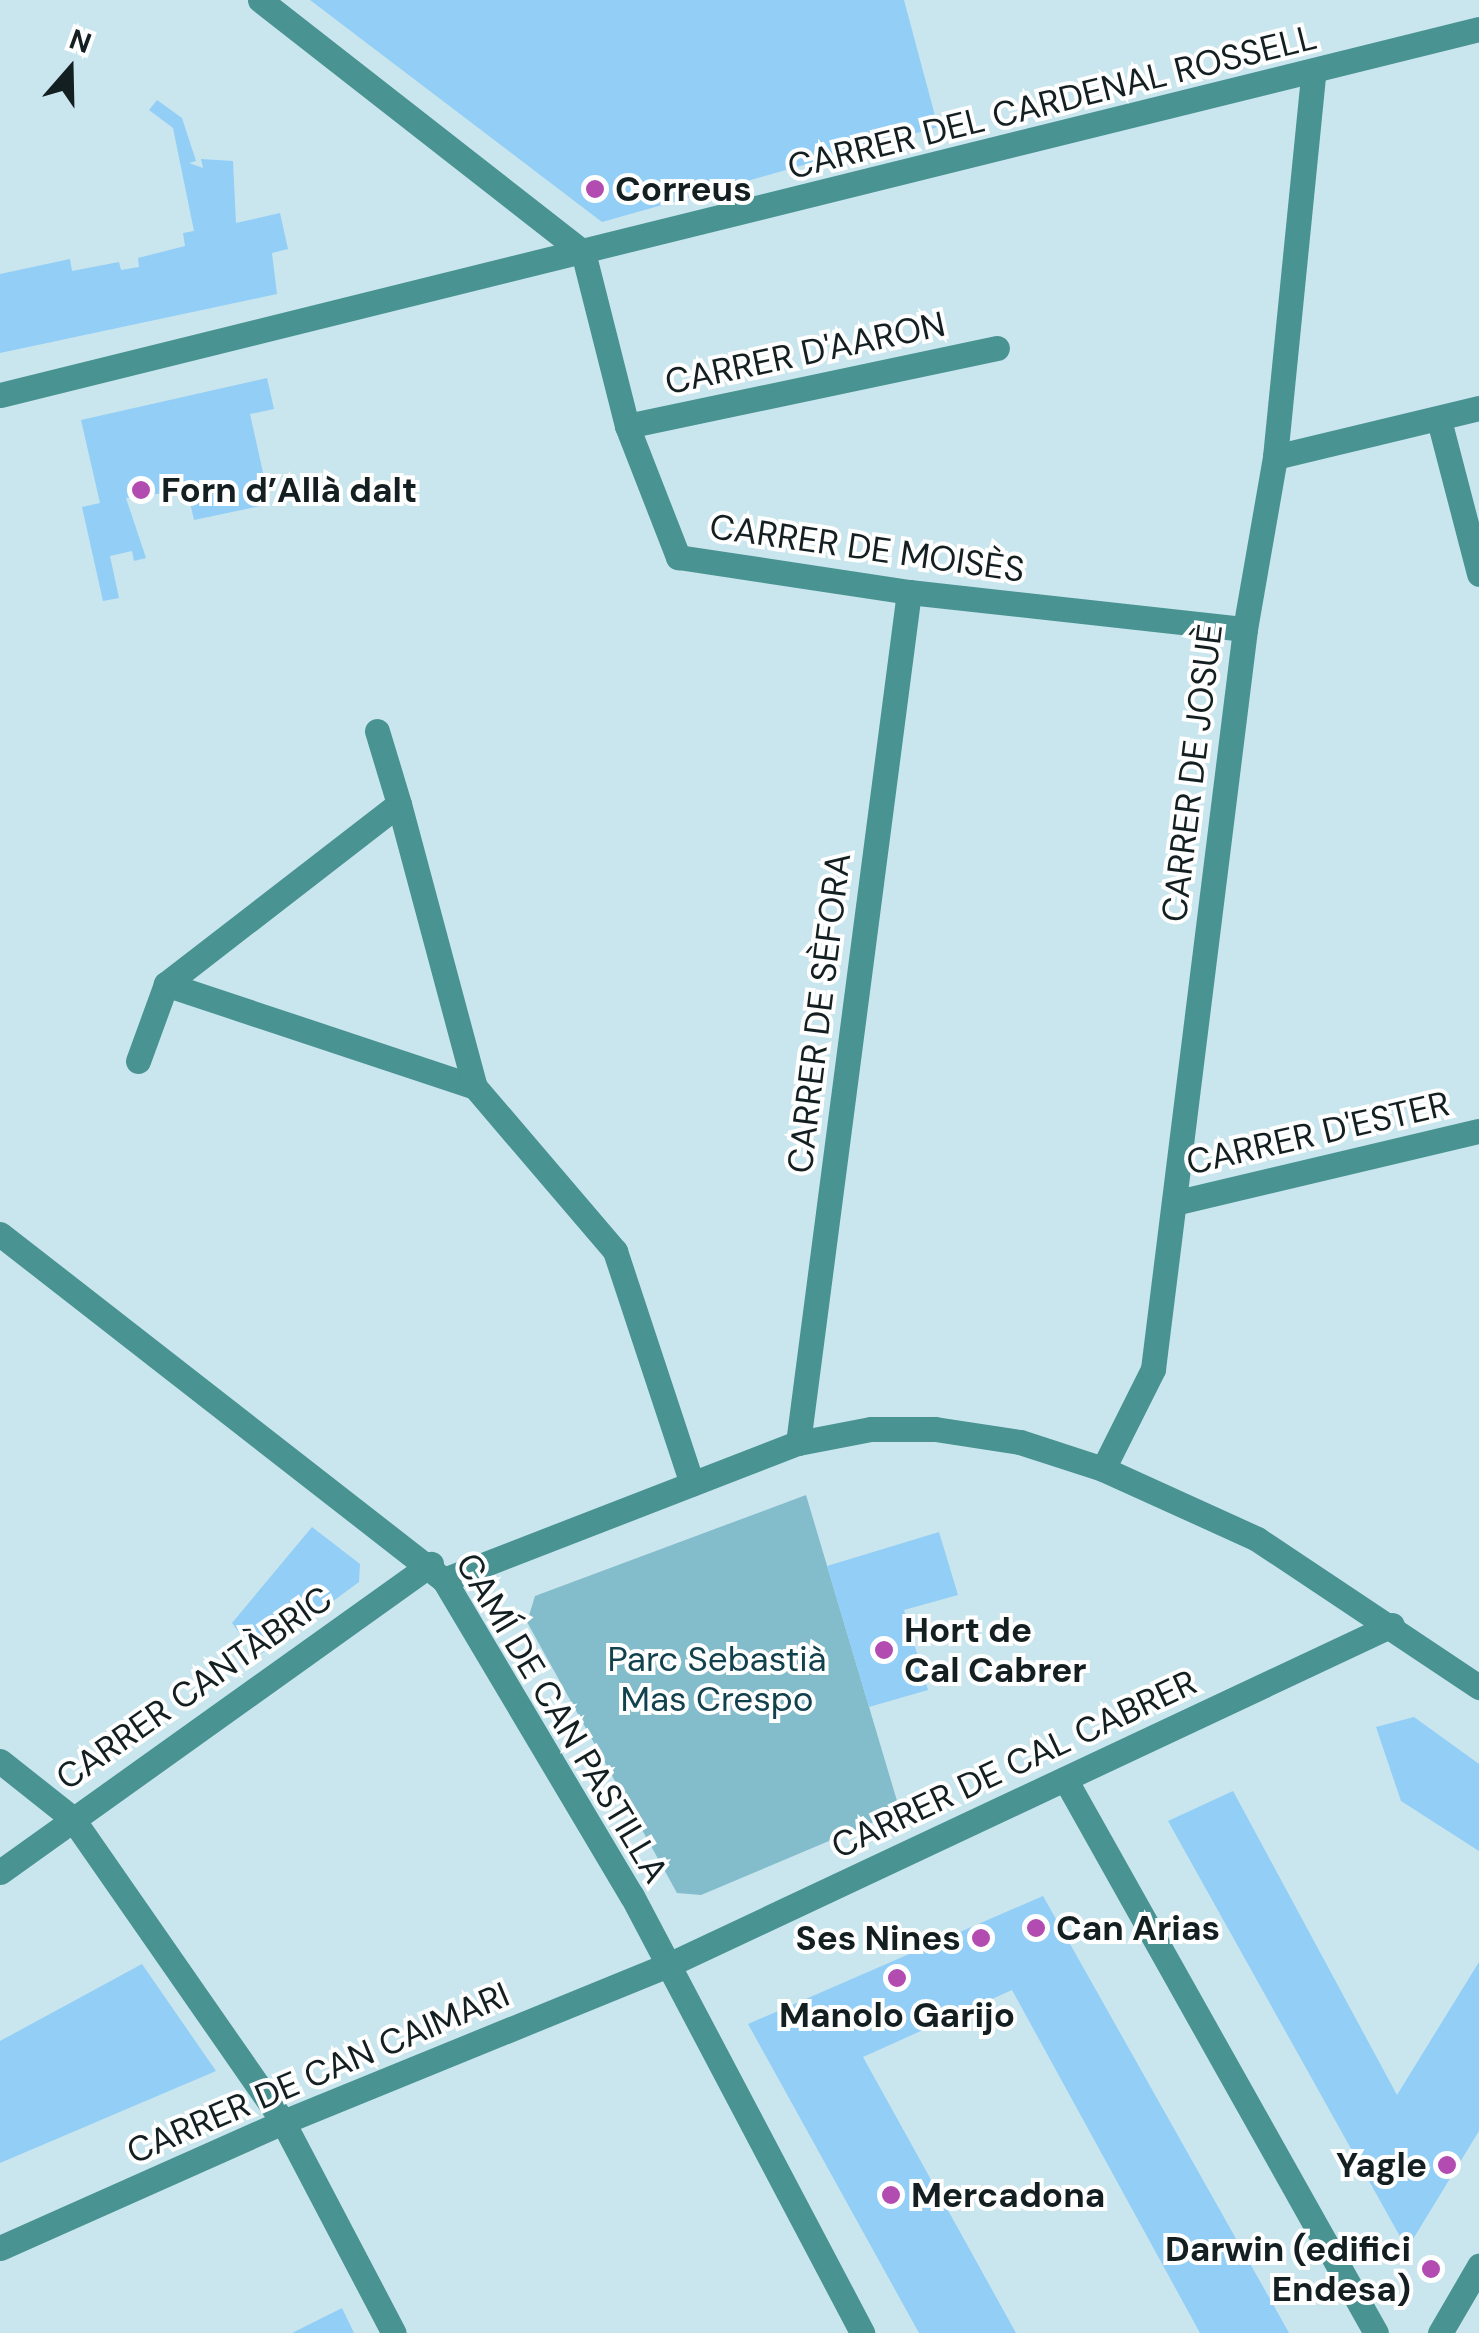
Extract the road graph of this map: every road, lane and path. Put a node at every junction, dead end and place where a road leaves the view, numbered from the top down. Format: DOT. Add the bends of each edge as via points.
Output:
graph roads {
  1 [pos="260,0"];
  2 [pos="1479,29"];
  3 [pos="1313,75"];
  4 [pos="583,252"];
  5 [pos="998,348"];
  6 [pos="0,394"];
  7 [pos="1479,408"];
  8 [pos="1439,420"];
  9 [pos="627,426"];
  10 [pos="1275,457"];
  11 [pos="1479,574"];
  12 [pos="909,592"];
  13 [pos="1245,629"];
  14 [pos="377,731"];
  15 [pos="399,804"];
  16 [pos="166,984"];
  17 [pos="138,1061"];
  18 [pos="475,1087"];
  19 [pos="1479,1132"];
  20 [pos="1174,1204"];
  21 [pos="0,1234"];
  22 [pos="798,1444"];
  23 [pos="1104,1469"];
  24 [pos="692,1484"];
  25 [pos="437,1572"];
  26 [pos="1392,1625"];
  27 [pos="1479,1687"];
  28 [pos="0,1761"];
  29 [pos="1065,1779"];
  30 [pos="72,1818"];
  31 [pos="0,1872"];
  32 [pos="666,1966"];
  33 [pos="283,2122"];
  34 [pos="0,2248"];
  35 [pos="1479,2266"];
  36 [pos="394,2333"];
  37 [pos="862,2333"];
  38 [pos="1376,2333"];
  39 [pos="1440,2333"];
  1 -- 4 [label="street"];
  2 -- 3 [label="street, CARRER DEL CARDENAL ROSSELL"];
  3 -- 4 [label="street, CARRER DEL CARDENAL ROSSELL"];
  3 -- 10 [label="street, CARRER DE JOSUÈ"];
  4 -- 6 [label="street, CARRER DEL CARDENAL ROSSELL"];
  4 -- 9 [label="street, CARRER DE MOISÈS"];
  5 -- 9 [label="street, CARRER D'AARON"];
  7 -- 8 [label="street"];
  8 -- 10 [label="street"];
  8 -- 11 [label="street"];
  9 -- 12 [label="street, CARRER DE MOISÈS" via="678,557"];
  10 -- 13 [label="street, CARRER DE JOSUÈ"];
  12 -- 13 [label="street, CARRER DE MOISÈS"];
  12 -- 22 [label="street, CARRER DE SÈFORA"];
  13 -- 20 [label="street, CARRER DE JOSUÈ"];
  14 -- 15 [label="street"];
  15 -- 16 [label="street"];
  15 -- 18 [label="street"];
  16 -- 17 [label="street"];
  16 -- 18 [label="street"];
  18 -- 24 [label="street" via="615,1251"];
  19 -- 20 [label="street, CARRER D'ESTER"];
  20 -- 23 [label="street, CARRER DE JOSUÈ" via="1153,1370"];
  21 -- 25 [label="street, CAMÍ DE CAN PASTILLA"];
  22 -- 23 [label="street, CARRER CANTÀBRIC" via="871,1429 935,1429 1020,1442"];
  22 -- 24 [label="street, CARRER CANTÀBRIC"];
  23 -- 26 [label="street, CARRER CANTÀBRIC" via="1257,1539"];
  24 -- 25 [label="street, CARRER CANTÀBRIC"];
  25 -- 30 [label="street, CARRER CANTÀBRIC"];
  25 -- 32 [label="street, CAMÍ DE CAN PASTILLA" via="632,1896"];
  26 -- 27 [label="street, CARRER CANTÀBRIC"];
  26 -- 29 [label="street, CARRER DE CAL CABRER"];
  28 -- 30 [label="street"];
  29 -- 32 [label="street, CARRER DE CAL CABRER"];
  29 -- 38 [label="street"];
  30 -- 31 [label="street, CARRER CANTÀBRIC"];
  30 -- 33 [label="street"];
  32 -- 33 [label="street, CARRER DE CAN CAIMARI"];
  32 -- 37 [label="street, CAMÍ DE CAN PASTILLA"];
  33 -- 34 [label="street, CARRER DE CAN CAIMARI"];
  33 -- 36 [label="street"];
  35 -- 39 [label="street"];
}
